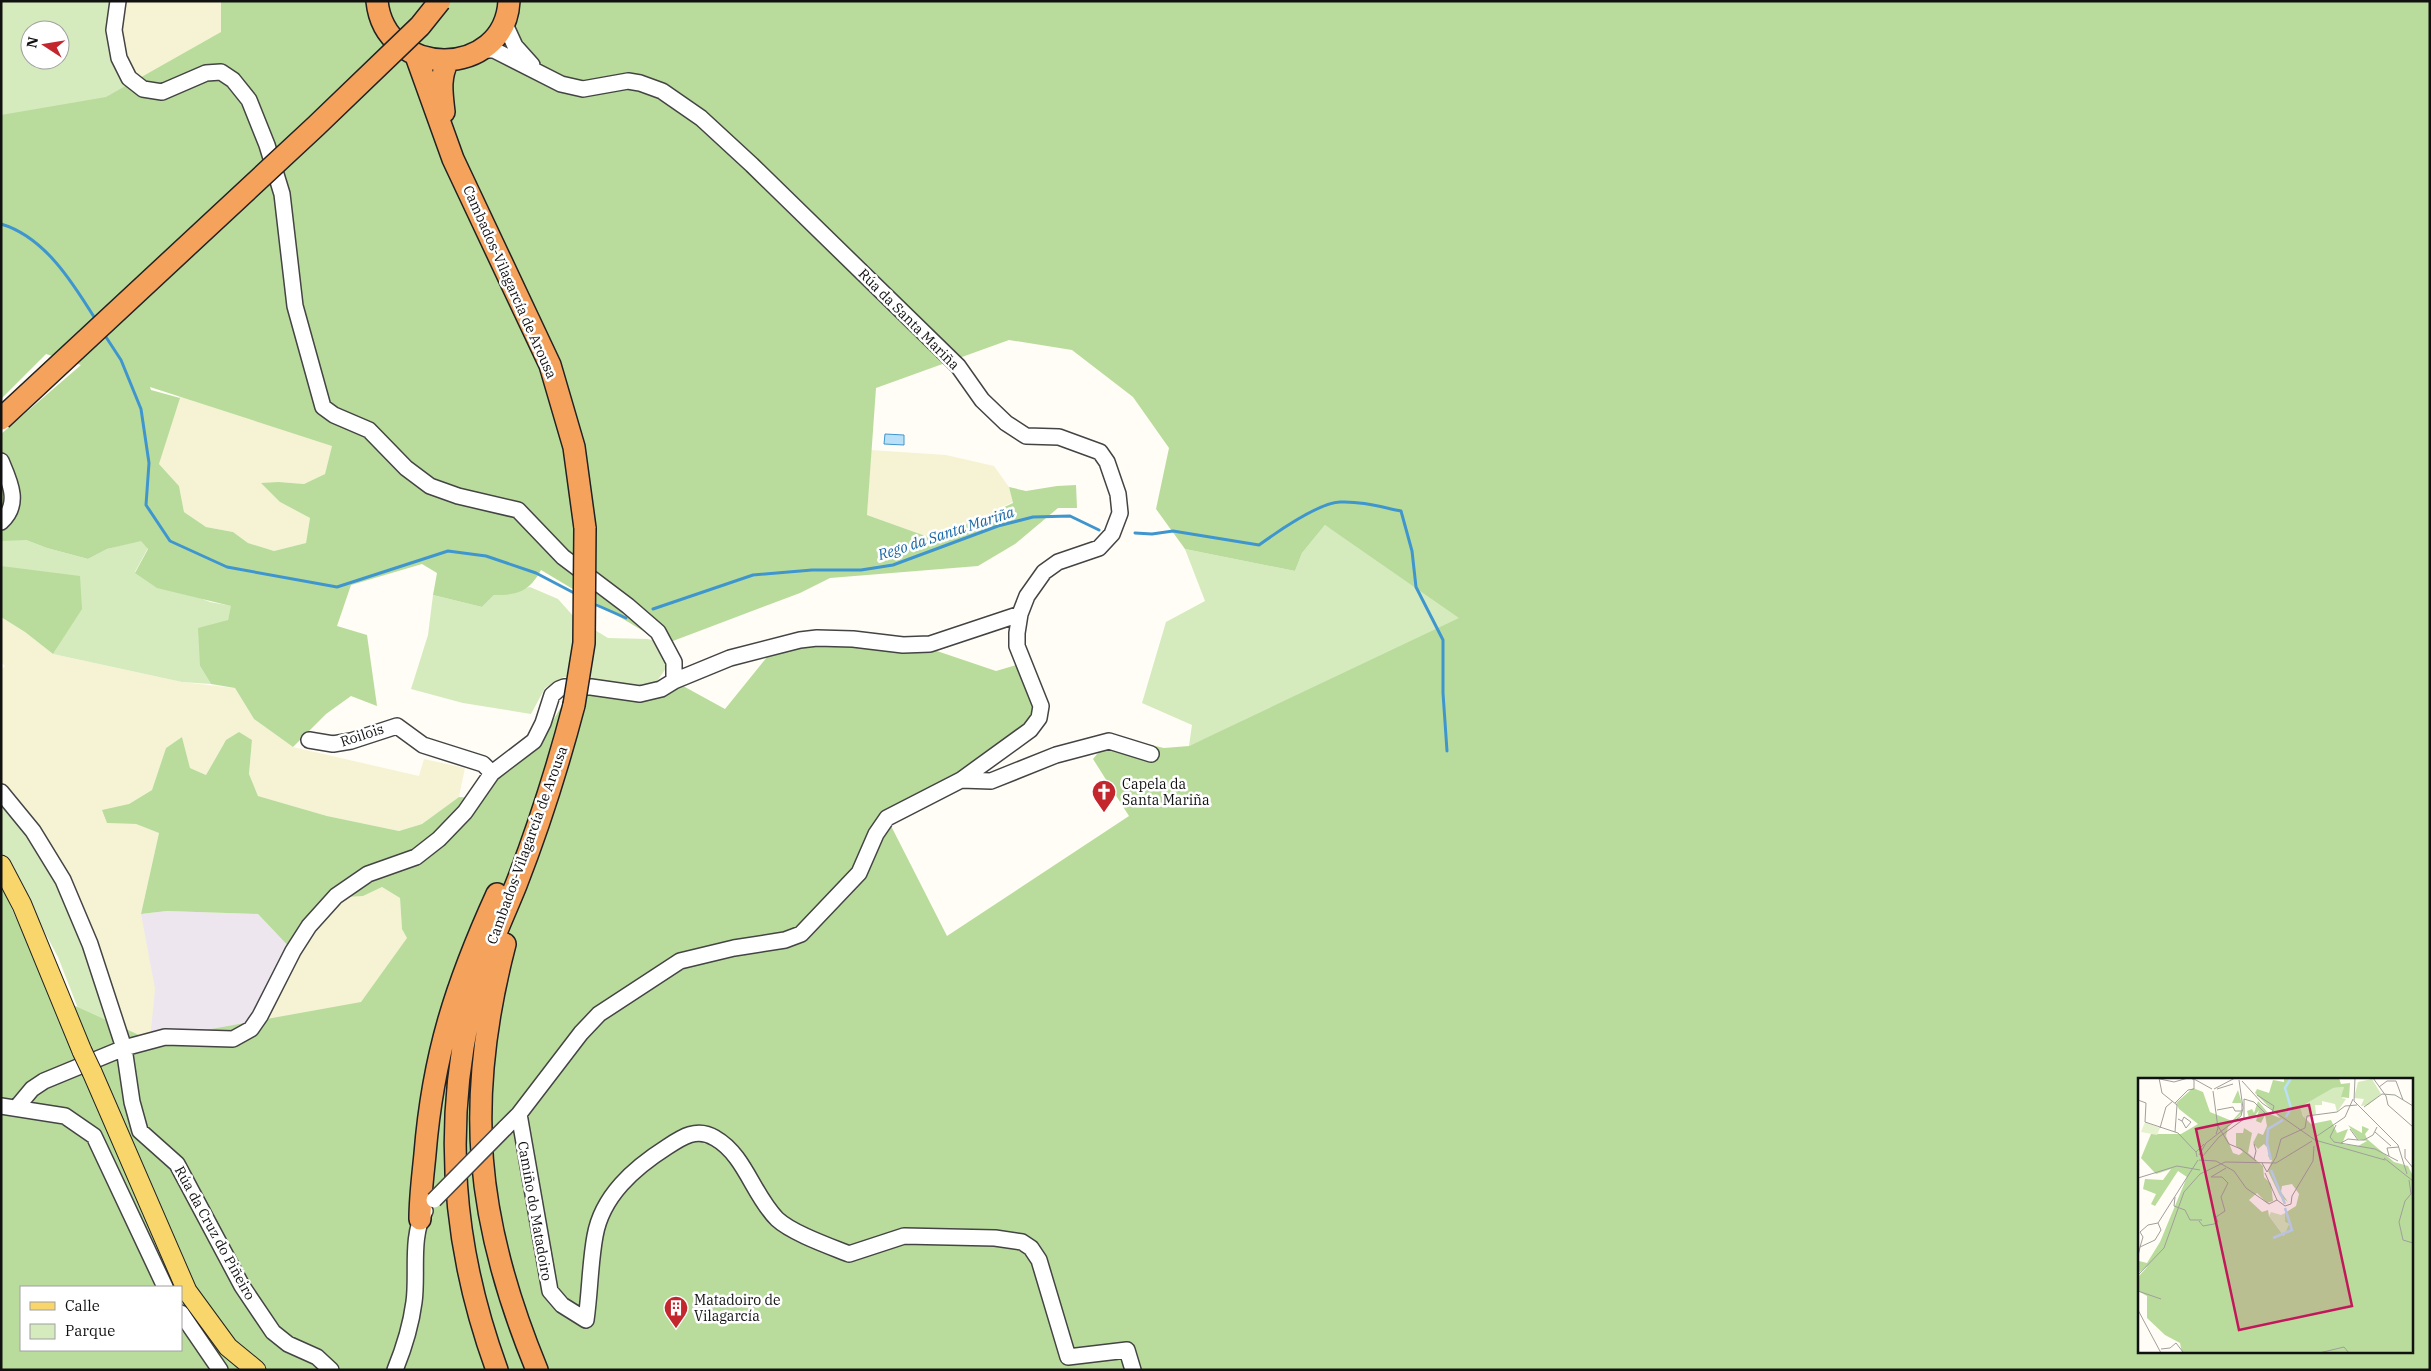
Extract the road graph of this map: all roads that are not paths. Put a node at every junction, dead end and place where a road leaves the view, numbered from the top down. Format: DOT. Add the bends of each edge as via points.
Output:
graph roads {
  1 [pos="118,1"];
  2 [pos="377,1"];
  3 [pos="440,1"];
  4 [pos="509,1"];
  5 [pos="504,22"];
  6 [pos="479,50"];
  7 [pos="416,56"];
  8 [pos="448,61"];
  9 [pos="545,76"];
  10 [pos="453,159"];
  11 [pos="1,419"];
  12 [pos="1,461"];
  13 [pos="1,522"];
  14 [pos="1020,614"];
  15 [pos="674,680"];
  16 [pos="309,740"];
  17 [pos="1151,754"];
  18 [pos="557,767"];
  19 [pos="492,774"];
  20 [pos="961,780"];
  21 [pos="1,792"];
  22 [pos="1,865"];
  23 [pos="124,1048"];
  24 [pos="1,1106"];
  25 [pos="17,1107"];
  26 [pos="519,1114"];
  27 [pos="420,1219"];
  28 [pos="165,1286"];
  29 [pos="182,1314"];
  30 [pos="220,1370"];
  31 [pos="256,1370"];
  32 [pos="331,1370"];
  33 [pos="395,1370"];
  34 [pos="497,1370"];
  35 [pos="537,1370"];
  36 [pos="1133,1370"];
  1 -- 15 [label="street" via="114,30 119,58 129,78 143,89 162,92 206,73 222,72 250,100 282,194 295,306 323,408 369,430 406,468 430,486 518,510 563,557 658,632 674,662"];
  2 -- 7 [label="highway" via="380,16 391,36"];
  3 -- 11 [label="highway, bridge" via="420,26 316,126"];
  4 -- 5 [label="highway"];
  5 -- 6 [label="highway" via="494,37"];
  5 -- 9 [label="street, Rúa da Santa Mariña" via="515,46"];
  6 -- 8 [label="highway" via="465,58"];
  6 -- 9 [label="street, Rúa da Santa Mariña" via="494,50"];
  7 -- 8 [label="highway"];
  7 -- 10 [label="highway"];
  8 -- 10 [label="highway" via="443,71 442,93"];
  9 -- 14 [label="street, Rúa da Santa Mariña" via="583,89 628,81 662,90 701,118 752,165 958,366 982,400 1006,423 1026,436 1059,437 1100,452 1118,494 1120,513 1112,534 1099,548 1058,562 1044,572"];
  10 -- 18 [label="highway, Cambados-Vilagarcía de Arousa, bridge" via="550,365 574,447 585,528 584,644 574,705"];
  12 -- 13 [label="street" via="14,498 9,516"];
  14 -- 15 [label="street" via="930,644 903,645 844,638 800,640 730,658"];
  14 -- 20 [label="street, Rúa da Santa Mariña" via="1018,646 1041,706 1039,718 1030,730"];
  15 -- 19 [label="street" via="661,689 640,694 564,687 552,695 534,741"];
  16 -- 19 [label="street, Roilois" via="333,744 397,726 423,745 482,764"];
  17 -- 20 [label="street, Rúa da Santa Mariña" via="1109,741 1056,755 991,781"];
  18 -- 27 [label="highway" via="480,930 457,989 431,1092"];
  18 -- 34 [label="highway, Cambados-Vilagarcía de Arousa" via="474,997 461,1054 457,1094 454,1154 458,1218 474,1299"];
  18 -- 35 [label="highway" via="549,818 508,929 494,985 480,1099 480,1140 488,1212 507,1292"];
  19 -- 23 [label="street" via="465,812 416,857 368,874 336,896 309,926 293,951 251,1029 233,1039 165,1037"];
  20 -- 26 [label="street, Rúa da Santa Mariña" via="887,818 876,834 859,873 801,934 680,961 600,1014 581,1033"];
  21 -- 23 [label="street, Rúa da Cruz do Piñeiro" via="33,831 63,880 90,944"];
  22 -- 31 [label="main road, bridge" via="22,905 82,1051 188,1291 228,1347"];
  23 -- 25 [label="street" via="44,1081 32,1089"];
  23 -- 32 [label="street, Rúa da Cruz do Piñeiro" via="140,1131 177,1164 242,1286 274,1332 288,1344 317,1357"];
  24 -- 25 [label="street"];
  25 -- 28 [label="street" via="66,1116 94,1136"];
  26 -- 27 [label="street, Rúa da Santa Mariña, bridge" via="434,1200"];
  26 -- 36 [label="street, Camiño do Matadoiro" via="550,1291 562,1305 586,1320 595,1236 613,1196 643,1162 685,1135 697,1132 714,1137 732,1151 760,1199 778,1220 849,1254 904,1236 995,1238 1022,1242 1039,1260 1068,1357 1127,1350"];
  27 -- 33 [label="street" via="410,1327"];
  29 -- 30 [label="street"];
}
